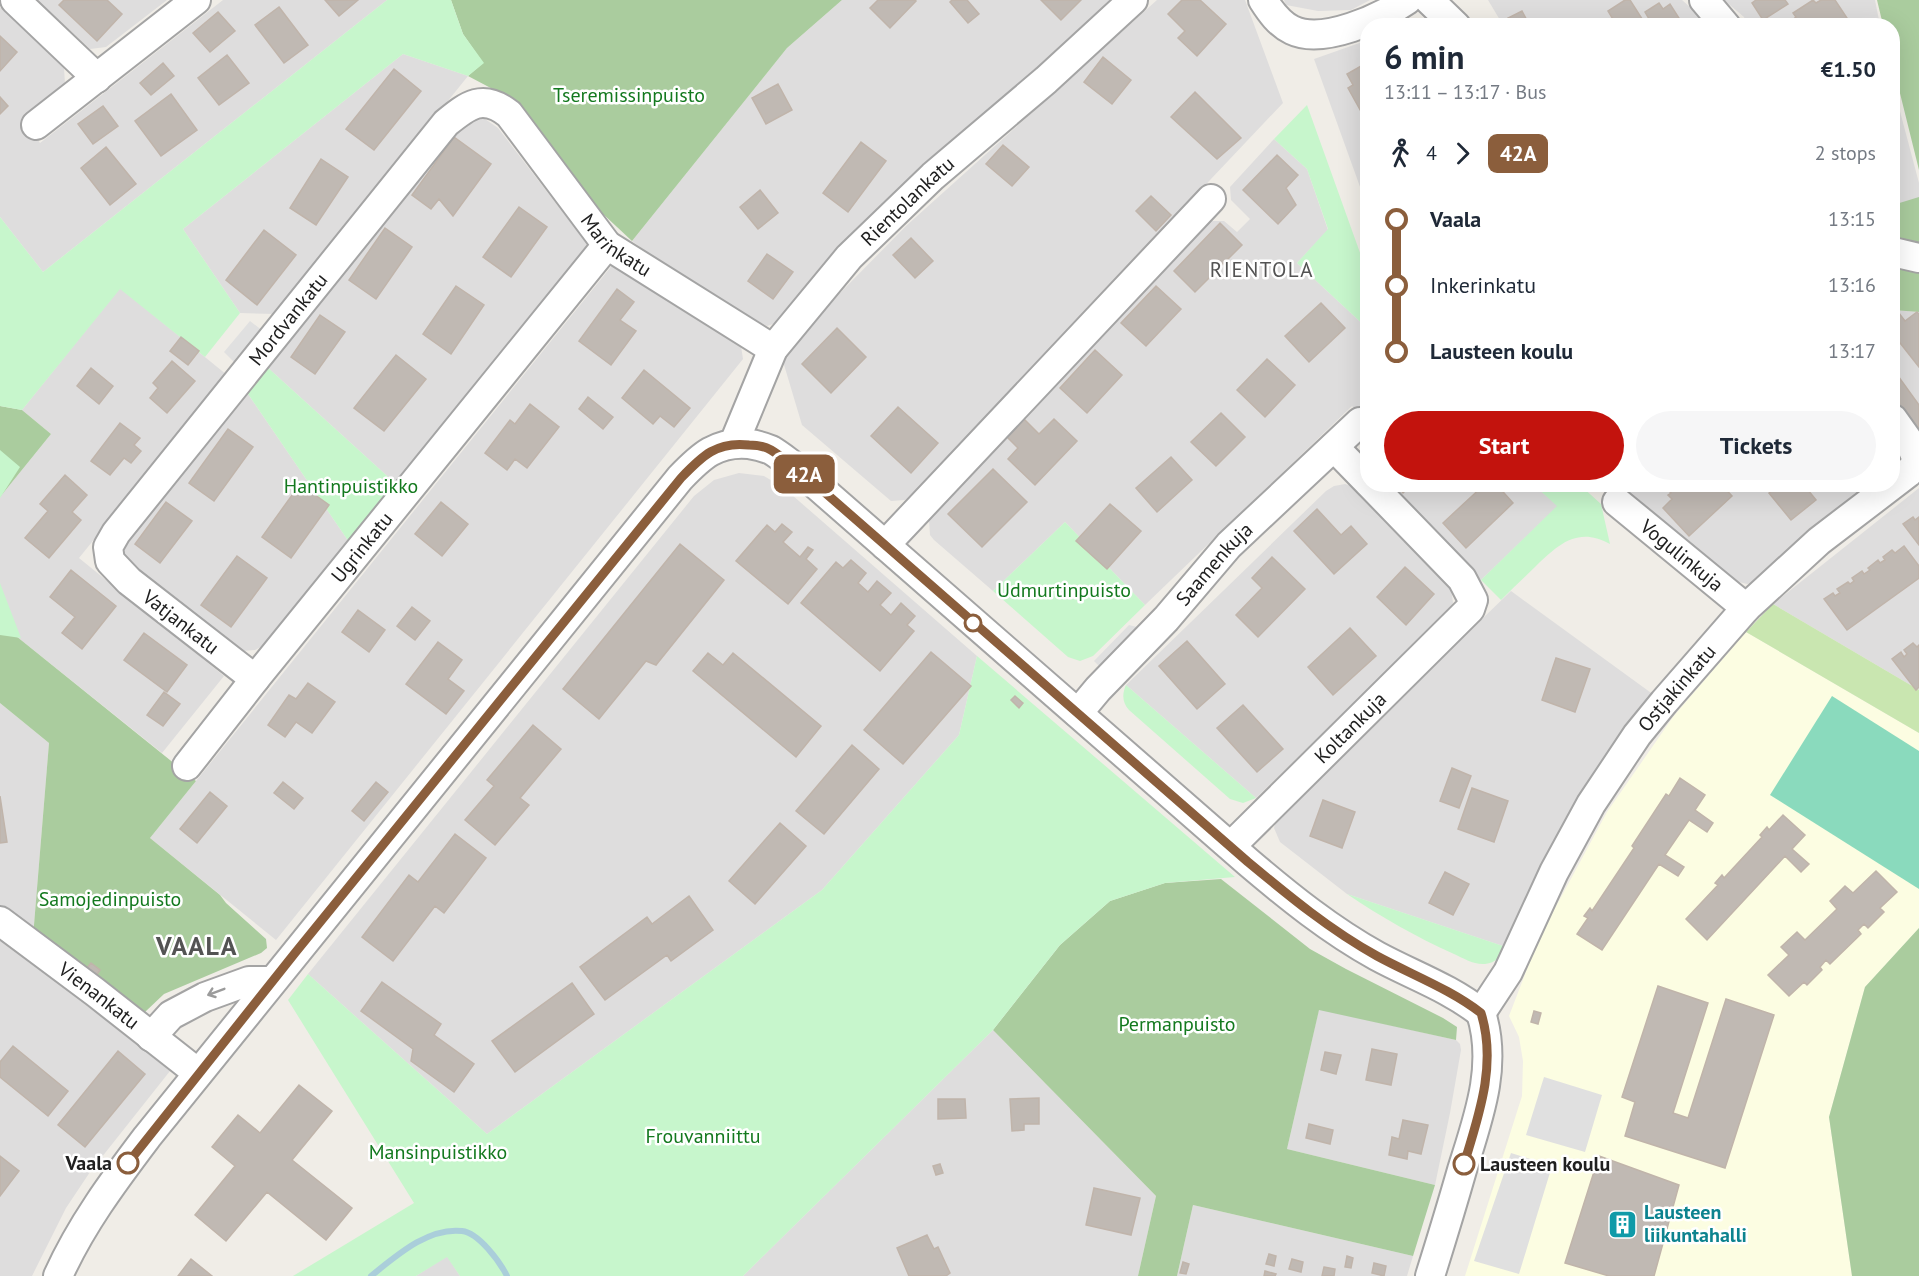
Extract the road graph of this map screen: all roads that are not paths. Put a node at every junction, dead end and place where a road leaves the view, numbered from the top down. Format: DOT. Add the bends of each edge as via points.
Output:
graph roads {
  1 [pos="15,0"];
  2 [pos="196,0"];
  3 [pos="1133,0"];
  4 [pos="1263,0"];
  5 [pos="1407,0"];
  6 [pos="1429,0"];
  7 [pos="1704,0"];
  8 [pos="1377,18"];
  9 [pos="1448,18"];
  10 [pos="1719,18"];
  11 [pos="1360,24"];
  12 [pos="97,78"];
  13 [pos="493,103"];
  14 [pos="36,125"];
  15 [pos="1211,200"];
  16 [pos="607,245"];
  17 [pos="1900,254"];
  18 [pos="1919,258"];
  19 [pos="773,349"];
  20 [pos="1360,422"];
  21 [pos="1900,429"];
  22 [pos="734,443"];
  23 [pos="1334,447"];
  24 [pos="1360,474"];
  25 [pos="1900,479"];
  26 [pos="1378,492"];
  27 [pos="1883,492"];
  28 [pos="1617,502"];
  29 [pos="885,545"];
  30 [pos="110,561"];
  31 [pos="1746,608"];
  32 [pos="255,679"];
  33 [pos="1078,713"];
  34 [pos="187,766"];
  35 [pos="1231,846"];
  36 [pos="0,921"];
  37 [pos="273,981"];
  38 [pos="1481,1013"];
  39 [pos="152,1037"];
  40 [pos="198,1073"];
  41 [pos="58,1276"];
  42 [pos="1430,1276"];
  1 -- 12 [label="street"];
  2 -- 12 [label="street"];
  3 -- 19 [label="street, Rientolankatu" via="933,176 849,257"];
  4 -- 11 [label="street" via="1280,23 1293,31 1309,34"];
  5 -- 8 [label="street"];
  6 -- 9 [label="street"];
  7 -- 10 [label="street"];
  12 -- 14 [label="street"];
  13 -- 16 [label="street, Marinkatu" via="509,114"];
  13 -- 30 [label="street, Mordvankatu" via="478,102 465,107 446,123 116,533 108,547"];
  15 -- 29 [label="street"];
  16 -- 19 [label="street, Marinkatu"];
  16 -- 32 [label="street, Ugrinkatu"];
  17 -- 18 [label="street"];
  19 -- 22 [label="street, Rientolankatu"];
  20 -- 23 [label="street, Saamenkuja"];
  21 -- 25 [label="street, Ostjakinkatu" via="1918,462"];
  22 -- 29 [label="street" via="759,446 780,456"];
  22 -- 37 [label="street" via="704,455 681,478"];
  23 -- 24 [label="street"];
  23 -- 33 [label="street, Saamenkuja" via="1229,545"];
  26 -- 35 [label="street, Koltankuja" via="1462,579 1473,600 1470,609"];
  27 -- 31 [label="street, Ostjakinkatu" via="1819,541"];
  28 -- 31 [label="street, Vogulinkuja"];
  29 -- 33 [label="street"];
  30 -- 32 [label="street, Vatjankatu" via="129,581"];
  31 -- 38 [label="street, Ostjakinkatu" via="1664,702 1591,804 1554,872 1508,972"];
  32 -- 34 [label="street, Ugrinkatu"];
  33 -- 35 [label="street"];
  35 -- 38 [label="street" via="1275,885 1345,937 1466,1001"];
  36 -- 39 [label="street, Vienankatu"];
  37 -- 39 [label="street, one-way" via="249,981 205,997 171,1016"];
  37 -- 40 [label="street"];
  38 -- 42 [label="street" via="1487,1039 1485,1090"];
  39 -- 40 [label="street, Vienankatu"];
  40 -- 41 [label="street" via="92,1212"];
}
